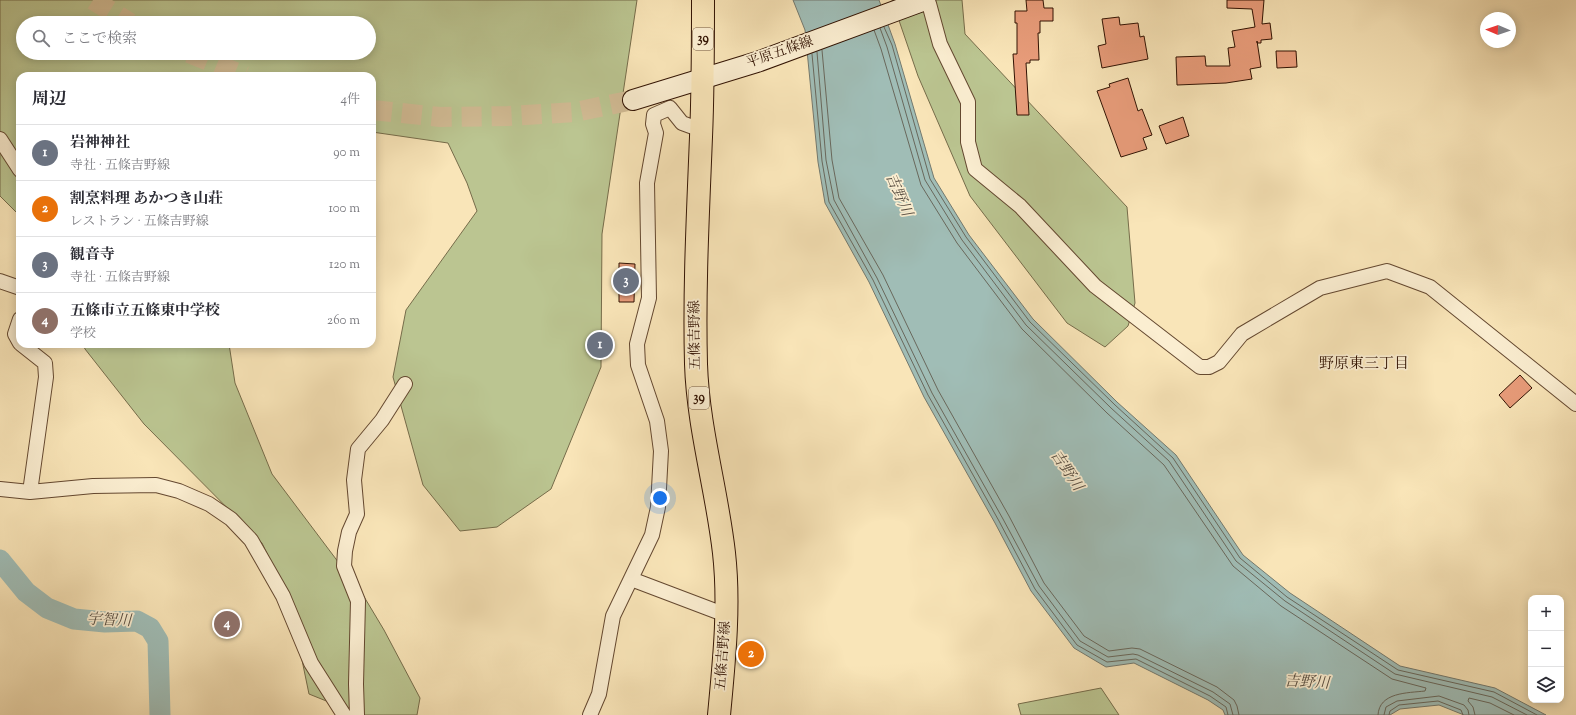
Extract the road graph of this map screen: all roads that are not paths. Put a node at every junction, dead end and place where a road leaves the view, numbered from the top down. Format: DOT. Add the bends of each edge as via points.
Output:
graph roads {
  1 [pos="703,0"];
  2 [pos="921,2"];
  3 [pos="702,78"];
  4 [pos="633,100"];
  5 [pos="701,130"];
  6 [pos="0,139"];
  7 [pos="16,164"];
  8 [pos="0,282"];
  9 [pos="16,287"];
  10 [pos="25,348"];
  11 [pos="405,384"];
  12 [pos="1576,404"];
  13 [pos="3,489"];
  14 [pos="30,492"];
  15 [pos="631,579"];
  16 [pos="726,615"];
  17 [pos="344,715"];
  18 [pos="357,715"];
  19 [pos="590,715"];
  20 [pos="719,715"];
  1 -- 3 [label="main road, 五條吉野線 / 39"];
  2 -- 3 [label="main road, 平原五條線" via="757,62"];
  2 -- 12 [label="street" via="968,102 968,142 976,169 1020,206 1094,286 1200,367 1209,367 1219,362 1242,334 1320,288 1387,271 1430,287"];
  3 -- 4 [label="main road, 平原五條線"];
  3 -- 5 [label="main road, 五條吉野線 / 39"];
  5 -- 15 [label="street" via="682,123 670,108 654,115 656,133 647,183 649,298 637,344 638,365 657,421 661,451 658,507 652,535"];
  5 -- 16 [label="main road, 五條吉野線 / 39" via="696,239 696,365 700,412 724,554"];
  6 -- 7 [label="street"];
  8 -- 9 [label="street"];
  10 -- 14 [label="street" via="45,363 46,377"];
  11 -- 18 [label="street" via="382,420 358,449 354,480 357,514 349,532 344,566 358,601"];
  13 -- 14 [label="street"];
  14 -- 17 [label="street" via="93,486 156,485 179,491 231,519 251,540 283,596 311,664"];
  15 -- 16 [label="street"];
  15 -- 19 [label="street" via="613,616 599,694"];
  16 -- 20 [label="main road, 五條吉野線 / 39"];
}
